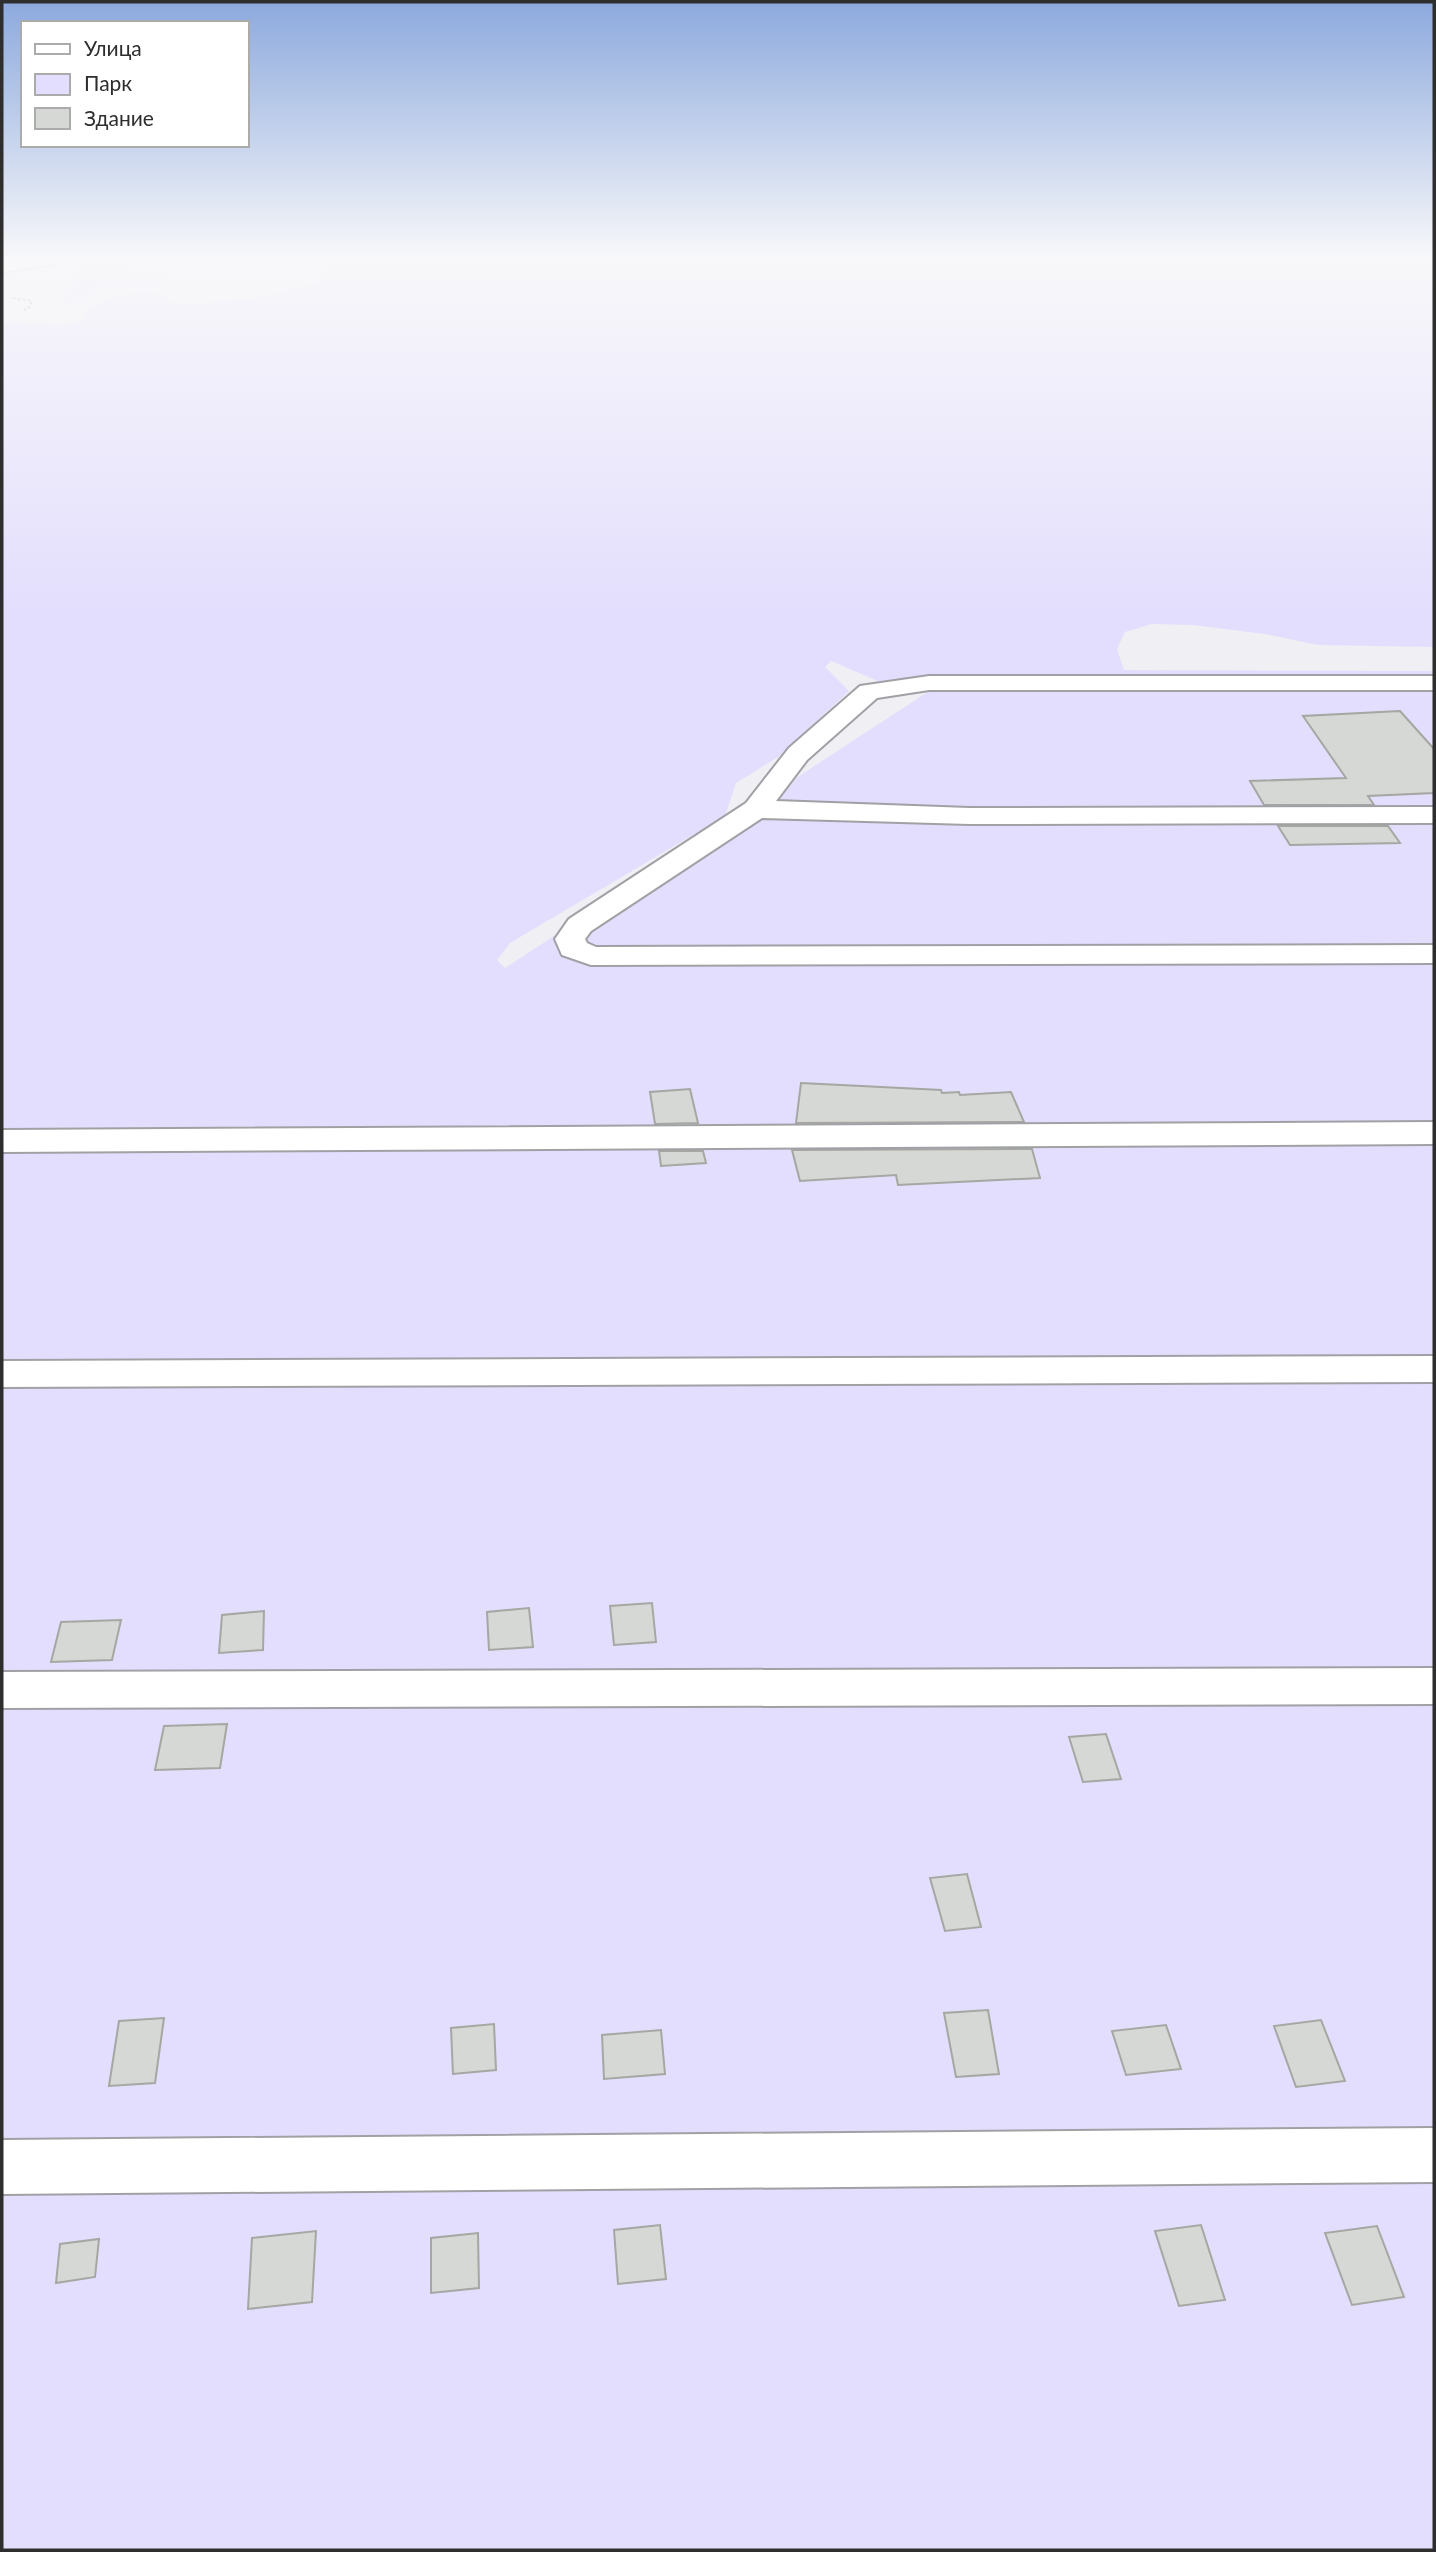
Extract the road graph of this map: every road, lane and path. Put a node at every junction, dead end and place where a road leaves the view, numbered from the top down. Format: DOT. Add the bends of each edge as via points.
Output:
graph roads {
  1 [pos="1434,683"];
  2 [pos="756,809"];
  3 [pos="1434,816"];
  4 [pos="1434,954"];
  5 [pos="1434,1133"];
  6 [pos="2,1140"];
  7 [pos="1434,1369"];
  8 [pos="2,1374"];
  9 [pos="1434,1685"];
  10 [pos="2,1690"];
  11 [pos="1434,2155"];
  12 [pos="2,2167"];
  1 -- 2 [label="street" via="1014,682 884,687 869,691 798,754"];
  2 -- 3 [label="street" via="969,816"];
  2 -- 4 [label="street" via="580,925 570,939 573,948 591,956"];
  5 -- 6 [label="street"];
  7 -- 8 [label="street"];
  9 -- 10 [label="street"];
  11 -- 12 [label="street"];
}
